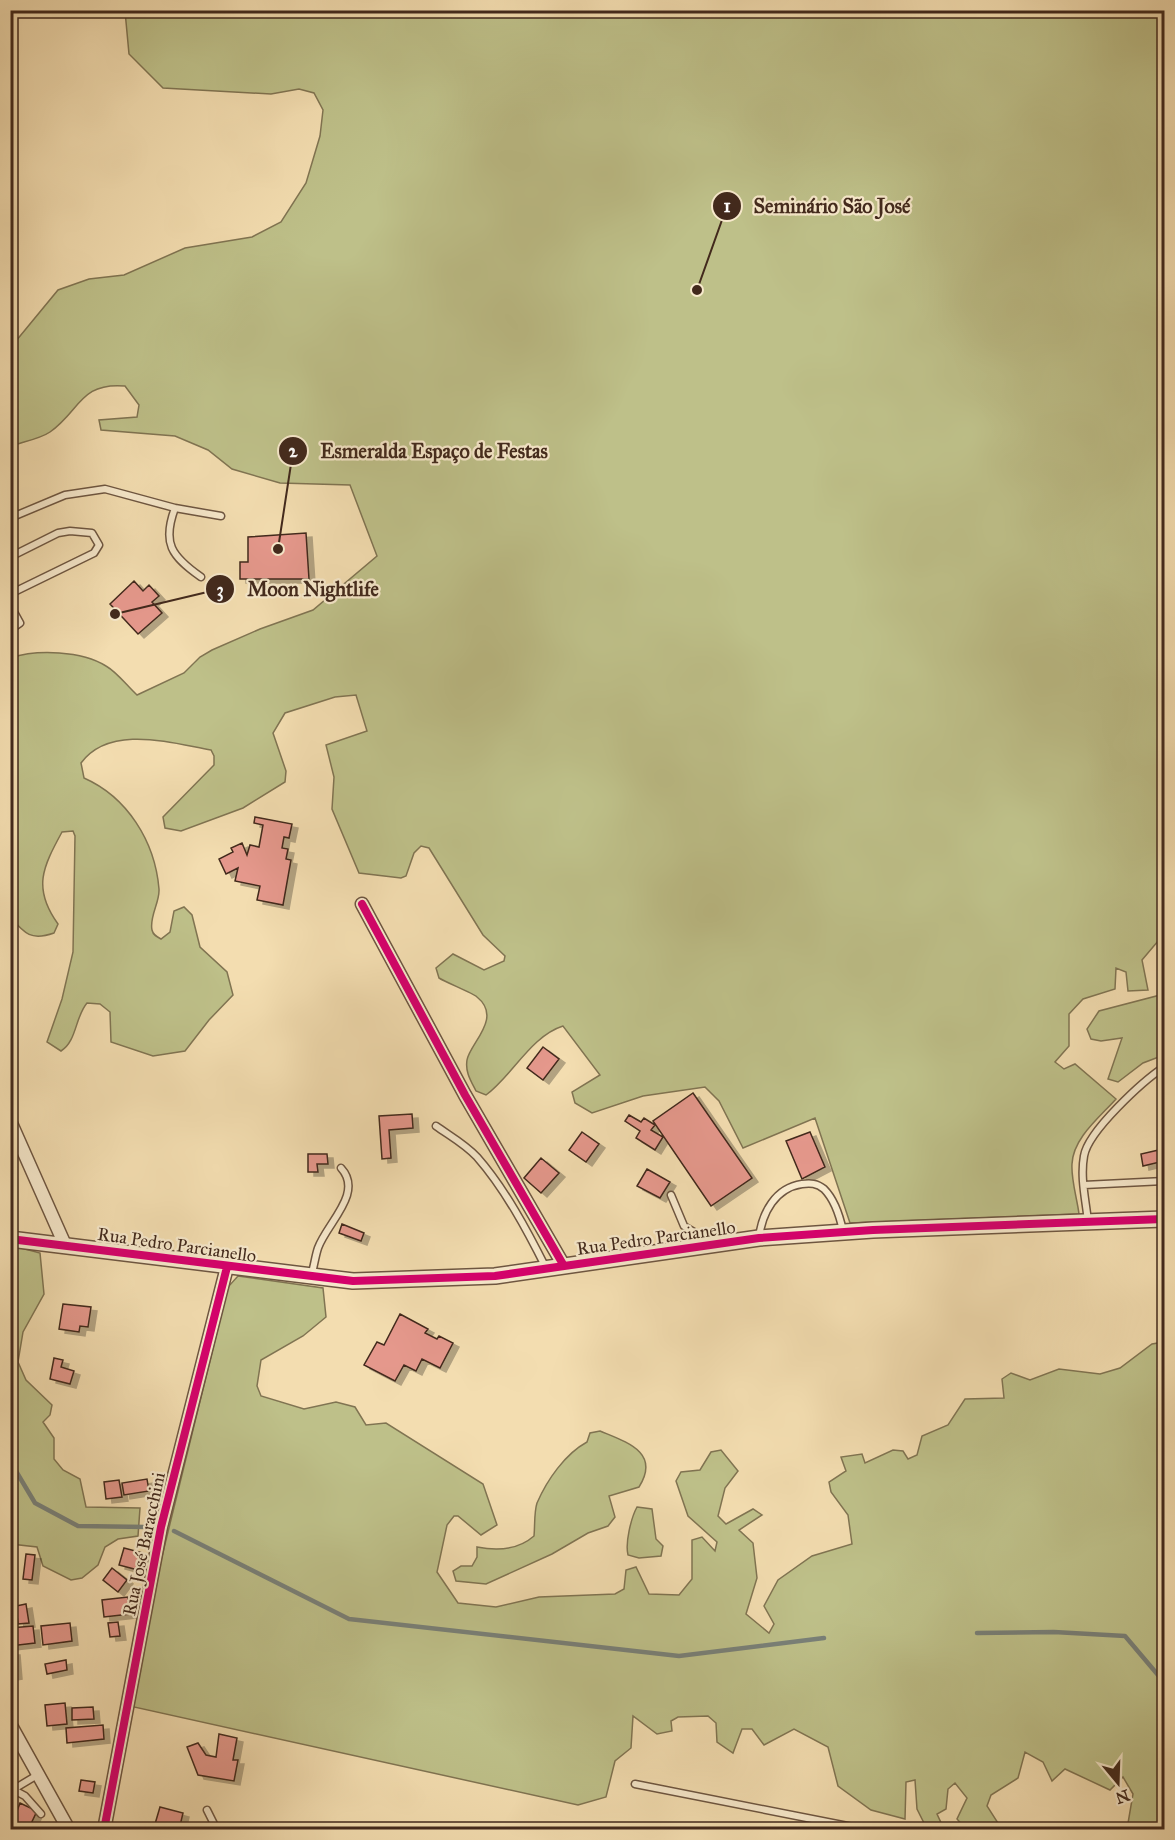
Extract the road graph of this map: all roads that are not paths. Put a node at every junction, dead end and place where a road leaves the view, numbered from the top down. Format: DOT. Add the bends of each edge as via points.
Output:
graph roads {
  1 [pos="175,508"];
  2 [pos="221,516"];
  3 [pos="10,518"];
  4 [pos="10,557"];
  5 [pos="201,577"];
  6 [pos="10,594"];
  7 [pos="10,605"];
  8 [pos="10,630"];
  9 [pos="362,904"];
  10 [pos="1164,1067"];
  11 [pos="10,1121"];
  12 [pos="436,1126"];
  13 [pos="341,1168"];
  14 [pos="1164,1180"];
  15 [pos="1084,1185"];
  16 [pos="671,1195"];
  17 [pos="1164,1219"];
  18 [pos="1089,1223"];
  19 [pos="843,1231"];
  20 [pos="759,1238"];
  21 [pos="10,1239"];
  22 [pos="714,1244"];
  23 [pos="65,1245"];
  24 [pos="564,1266"];
  25 [pos="226,1267"];
  26 [pos="547,1270"];
  27 [pos="311,1277"];
  28 [pos="10,1724"];
  29 [pos="39,1774"];
  30 [pos="635,1784"];
  31 [pos="12,1788"];
  32 [pos="207,1810"];
  33 [pos="41,1814"];
  34 [pos="69,1830"];
  35 [pos="104,1830"];
  36 [pos="217,1830"];
  37 [pos="868,1830"];
  1 -- 2 [label="lane"];
  1 -- 3 [label="lane" via="105,489 65,495"];
  1 -- 5 [label="lane" via="167,529 173,554"];
  4 -- 6 [label="lane" via="65,531 92,533 99,545 93,553"];
  7 -- 8 [label="lane" via="20,623"];
  9 -- 24 [label="street" via="465,1095"];
  10 -- 15 [label="lane" via="1150,1076 1094,1134 1084,1154"];
  11 -- 23 [label="street"];
  12 -- 26 [label="lane" via="477,1158 528,1232"];
  13 -- 27 [label="lane" via="350,1184 341,1209 318,1248"];
  14 -- 15 [label="lane"];
  15 -- 18 [label="lane"];
  16 -- 22 [label="lane" via="684,1226"];
  17 -- 18 [label="street, Rua Pedro Parcianello"];
  18 -- 19 [label="street, Rua Pedro Parcianello"];
  19 -- 20 [label="street, Rua Pedro Parcianello"];
  19 -- 20 [label="lane" via="831,1199 823,1188 812,1183 792,1186 780,1193 768,1207"];
  20 -- 22 [label="street, Rua Pedro Parcianello"];
  21 -- 23 [label="street, Rua Pedro Parcianello"];
  22 -- 24 [label="street, Rua Pedro Parcianello"];
  23 -- 25 [label="street, Rua Pedro Parcianello"];
  24 -- 26 [label="street, Rua Pedro Parcianello"];
  25 -- 27 [label="street, Rua Pedro Parcianello"];
  25 -- 35 [label="street, Rua José Baracchini" via="161,1527"];
  26 -- 27 [label="street, Rua Pedro Parcianello" via="495,1276 353,1281"];
  28 -- 29 [label="street"];
  29 -- 31 [label="lane"];
  29 -- 34 [label="street"];
  30 -- 37 [label="lane"];
  31 -- 33 [label="lane"];
  32 -- 36 [label="lane"];
}
